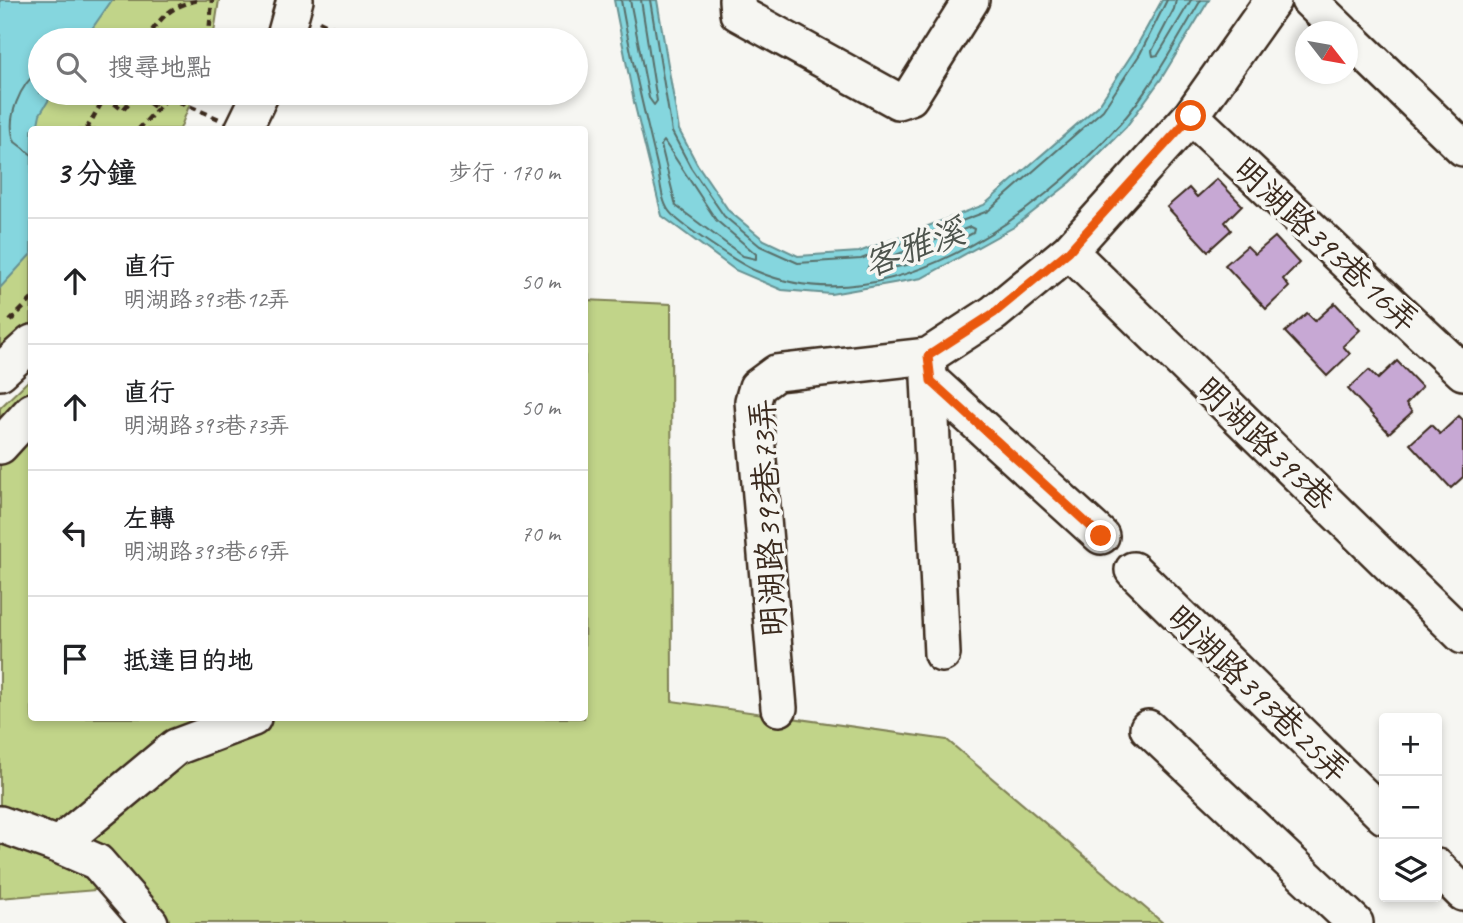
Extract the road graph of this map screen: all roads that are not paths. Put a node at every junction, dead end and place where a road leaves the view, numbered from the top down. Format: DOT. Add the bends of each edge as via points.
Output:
graph roads {
  1 [pos="737,0"];
  2 [pos="971,0"];
  3 [pos="1273,0"];
  4 [pos="1309,0"];
  5 [pos="1331,21"];
  6 [pos="1358,47"];
  7 [pos="249,105"];
  8 [pos="1191,116"];
  9 [pos="230,124"];
  10 [pos="1463,148"];
  11 [pos="1069,251"];
  12 [pos="20,333"];
  13 [pos="930,369"];
  14 [pos="0,372"];
  15 [pos="1463,372"];
  16 [pos="28,415"];
  17 [pos="0,446"];
  18 [pos="1101,536"];
  19 [pos="1133,570"];
  20 [pos="1463,635"];
  21 [pos="942,654"];
  22 [pos="779,708"];
  23 [pos="245,721"];
  24 [pos="1148,728"];
  25 [pos="1379,811"];
  26 [pos="0,824"];
  27 [pos="58,845"];
  28 [pos="1442,872"];
  29 [pos="1463,893"];
  30 [pos="150,923"];
  31 [pos="1355,923"];
  1 -- 2 [label="street" via="738,13 898,102 910,97"];
  3 -- 8 [label="street, 明湖路393巷73弄"];
  4 -- 5 [label="street"];
  6 -- 10 [label="street"];
  7 -- 9 [label="street"];
  8 -- 11 [label="street, 明湖路393巷73弄"];
  8 -- 15 [label="street, 明湖路393巷16弄"];
  11 -- 13 [label="street, 明湖路393巷73弄"];
  11 -- 20 [label="street, 明湖路393巷"];
  12 -- 14 [label="street"];
  13 -- 18 [label="street"];
  13 -- 21 [label="street"];
  13 -- 22 [label="street, 明湖路393巷73弄" via="776,373 762,381 753,394"];
  16 -- 17 [label="street"];
  19 -- 25 [label="street, 明湖路393巷25弄"];
  23 -- 27 [label="street" via="176,747"];
  24 -- 31 [label="street"];
  26 -- 27 [label="street"];
  27 -- 30 [label="street" via="97,862"];
  28 -- 29 [label="street"];
}
